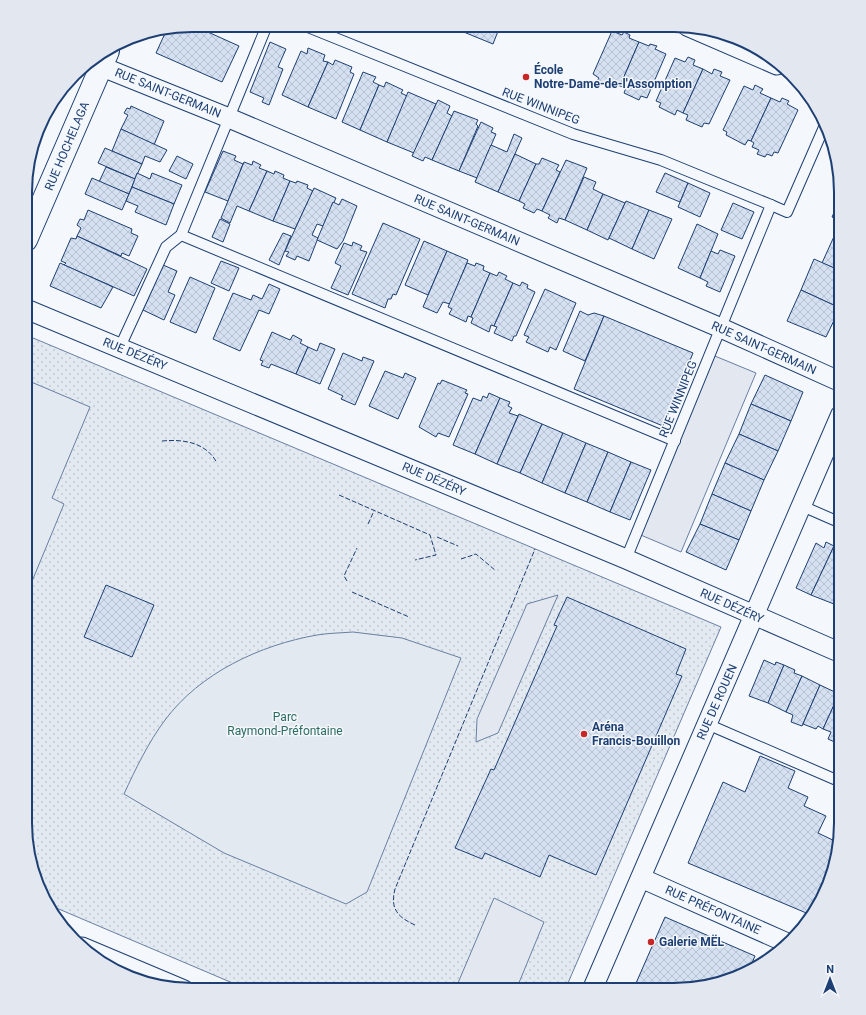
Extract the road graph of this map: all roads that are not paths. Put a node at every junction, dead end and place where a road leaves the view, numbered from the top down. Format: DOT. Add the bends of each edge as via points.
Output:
graph roads {
  1 [pos="264,32"];
  2 [pos="320,32"];
  3 [pos="710,36"];
  4 [pos="763,59"];
  5 [pos="101,60"];
  6 [pos="99,62"];
  7 [pos="229,118"];
  8 [pos="822,132"];
  9 [pos="771,205"];
  10 [pos="32,225"];
  11 [pos="181,235"];
  12 [pos="32,311"];
  13 [pos="721,328"];
  14 [pos="120,347"];
  15 [pos="834,379"];
  16 [pos="834,431"];
  17 [pos="675,441"];
  18 [pos="802,506"];
  19 [pos="834,520"];
  20 [pos="626,559"];
  21 [pos="755,616"];
  22 [pos="834,650"];
  23 [pos="707,724"];
  24 [pos="834,779"];
  25 [pos="641,878"];
  26 [pos="781,941"];
  27 [pos="103,956"];
  28 [pos="160,980"];
  29 [pos="595,983"];
  1 -- 7 [label="lane"];
  2 -- 9 [label="lane, RUE WINNIPEG" via="573,134 661,160"];
  3 -- 4 [label="street"];
  5 -- 7 [label="street, RUE SAINT-GERMAIN"];
  6 -- 10 [label="street, RUE HOCHELAGA"];
  7 -- 11 [label="lane"];
  7 -- 13 [label="street, RUE SAINT-GERMAIN"];
  8 -- 9 [label="lane, RUE WINNIPEG" via="787,212"];
  9 -- 13 [label="lane, RUE WINNIPEG"];
  11 -- 14 [label="lane" via="166,247"];
  11 -- 17 [label="lane"];
  12 -- 14 [label="street, RUE DÉZÉRY"];
  13 -- 15 [label="street, RUE SAINT-GERMAIN"];
  13 -- 17 [label="lane, RUE WINNIPEG"];
  14 -- 20 [label="street, RUE DÉZÉRY"];
  16 -- 18 [label="street, RUE DE ROUEN"];
  17 -- 20 [label="lane, RUE WINNIPEG"];
  18 -- 19 [label="lane"];
  18 -- 21 [label="street, RUE DE ROUEN"];
  20 -- 21 [label="street, RUE DÉZÉRY"];
  21 -- 22 [label="street, RUE DÉZÉRY"];
  21 -- 23 [label="street, RUE DE ROUEN"];
  23 -- 24 [label="lane"];
  23 -- 25 [label="street, RUE DE ROUEN"];
  25 -- 26 [label="street, RUE PRÉFONTAINE"];
  25 -- 29 [label="street, RUE DE ROUEN"];
  27 -- 28 [label="street"];
}
